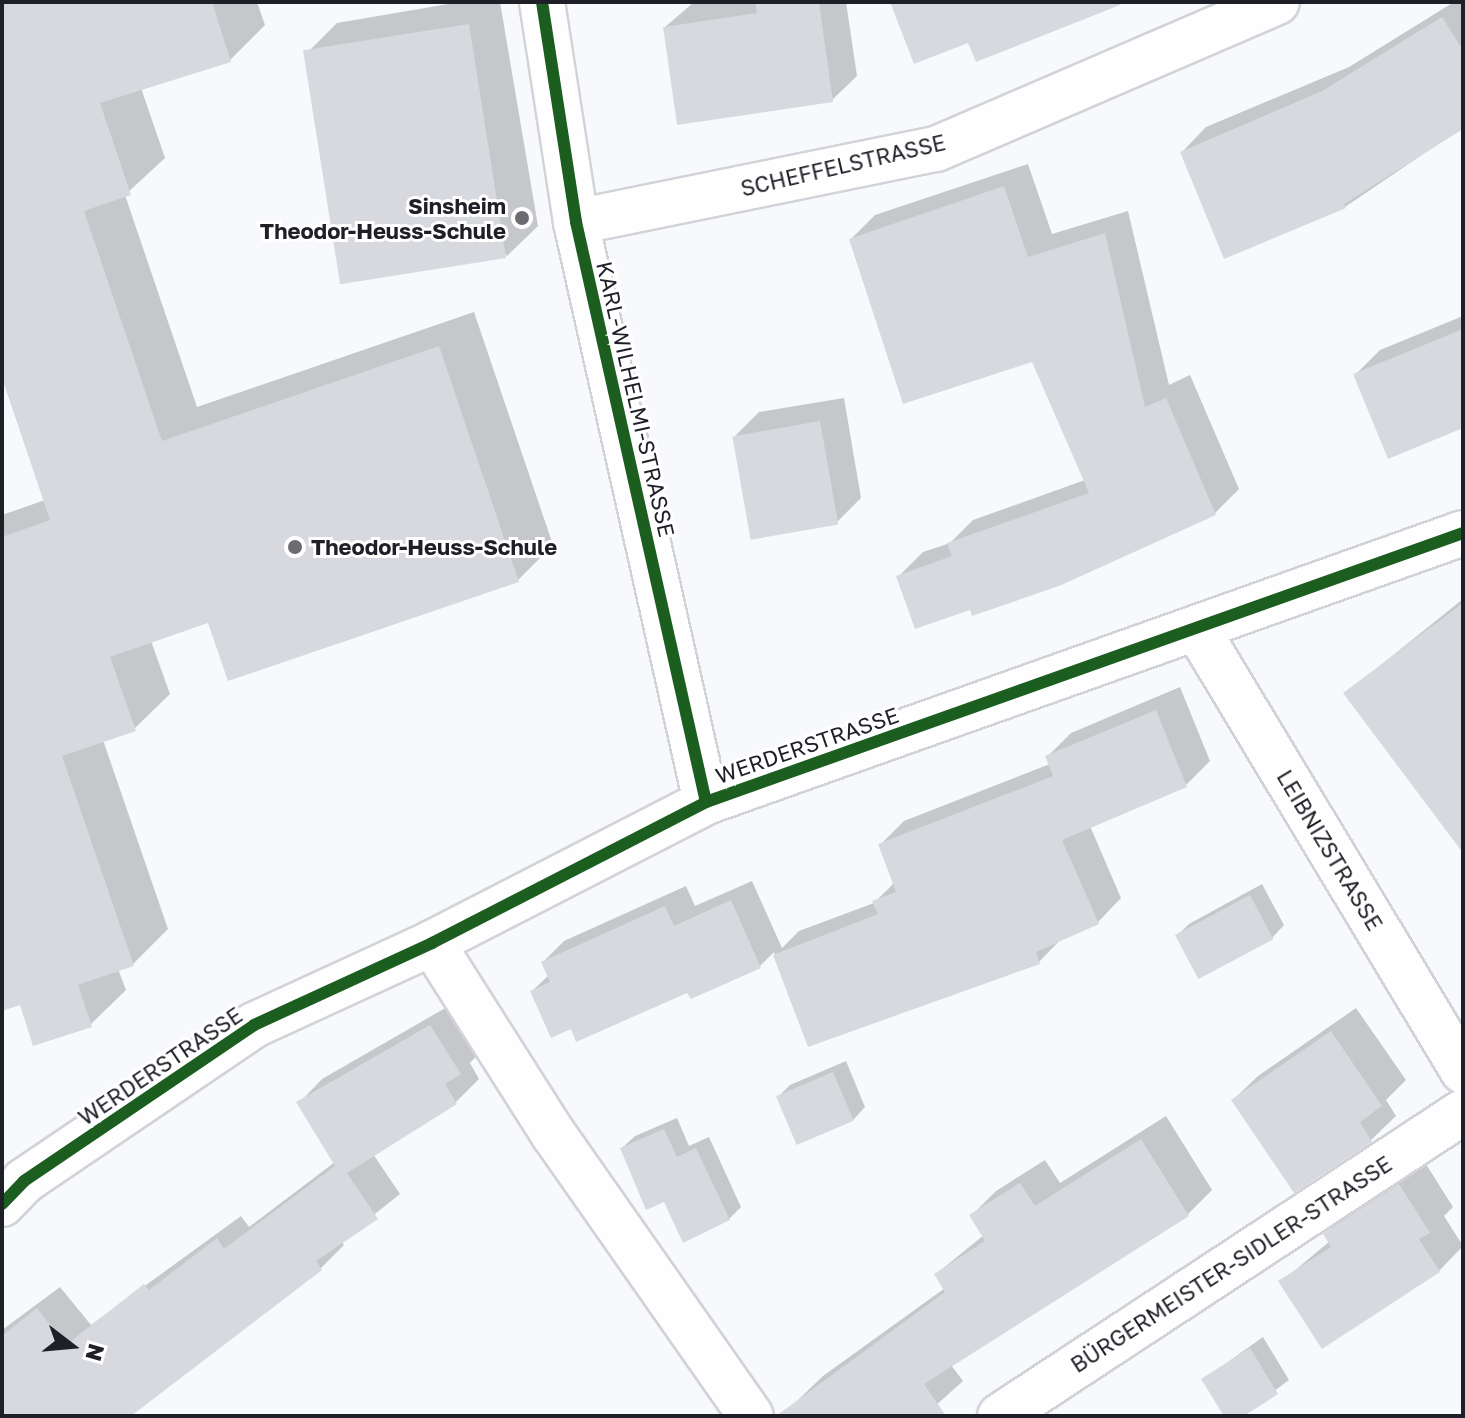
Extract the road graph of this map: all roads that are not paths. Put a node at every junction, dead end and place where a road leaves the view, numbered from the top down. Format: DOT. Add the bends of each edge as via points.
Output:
graph roads {
  1 [pos="542,2"];
  2 [pos="1277,2"];
  3 [pos="576,222"];
  4 [pos="1463,533"];
  5 [pos="1197,629"];
  6 [pos="706,802"];
  7 [pos="432,943"];
  8 [pos="1463,1071"];
  9 [pos="1463,1112"];
  10 [pos="2,1204"];
  11 [pos="751,1416"];
  12 [pos="1000,1416"];
  1 -- 3 [label="street, KARL-WILHELMI-STRASSE"];
  2 -- 3 [label="street, SCHEFFELSTRASSE" via="936,149"];
  3 -- 6 [label="street, KARL-WILHELMI-STRASSE"];
  4 -- 5 [label="street, WERDERSTRASSE"];
  5 -- 6 [label="street, WERDERSTRASSE"];
  5 -- 8 [label="street, LEIBNIZSTRASSE"];
  6 -- 7 [label="street, WERDERSTRASSE"];
  7 -- 10 [label="street, WERDERSTRASSE" via="254,1025 24,1181"];
  7 -- 11 [label="street" via="554,1135"];
  9 -- 12 [label="street, BÜRGERMEISTER-SIDLER-STRASSE"];
}
